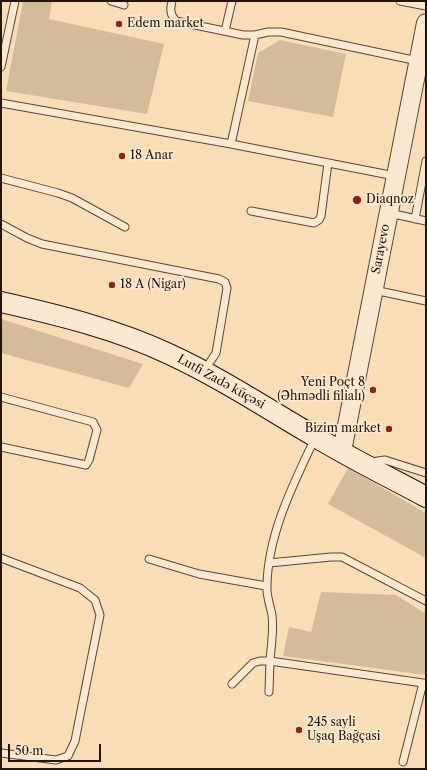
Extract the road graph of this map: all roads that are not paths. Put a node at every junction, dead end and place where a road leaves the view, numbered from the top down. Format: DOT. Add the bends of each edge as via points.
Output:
graph roads {
  1 [pos="16,1"];
  2 [pos="111,1"];
  3 [pos="172,1"];
  4 [pos="232,1"];
  5 [pos="400,1"];
  6 [pos="124,6"];
  7 [pos="426,6"];
  8 [pos="426,23"];
  9 [pos="225,32"];
  10 [pos="255,35"];
  11 [pos="4,45"];
  12 [pos="422,62"];
  13 [pos="1,67"];
  14 [pos="1,103"];
  15 [pos="231,144"];
  16 [pos="426,161"];
  17 [pos="328,163"];
  18 [pos="395,176"];
  19 [pos="1,178"];
  20 [pos="251,211"];
  21 [pos="388,213"];
  22 [pos="415,218"];
  23 [pos="426,221"];
  24 [pos="1,224"];
  25 [pos="125,227"];
  26 [pos="373,290"];
  27 [pos="1,302"];
  28 [pos="426,302"];
  29 [pos="204,371"];
  30 [pos="1,398"];
  31 [pos="315,437"];
  32 [pos="1,447"];
  33 [pos="342,451"];
  34 [pos="362,463"];
  35 [pos="426,474"];
  36 [pos="426,497"];
  37 [pos="1,558"];
  38 [pos="149,559"];
  39 [pos="270,563"];
  40 [pos="266,586"];
  41 [pos="426,601"];
  42 [pos="270,661"];
  43 [pos="425,683"];
  44 [pos="232,684"];
  45 [pos="269,692"];
  46 [pos="1,753"];
  47 [pos="403,762"];
  1 -- 11 [label="lane"];
  2 -- 6 [label="lane"];
  3 -- 9 [label="lane" via="170,9 176,21"];
  4 -- 9 [label="lane"];
  5 -- 7 [label="lane"];
  8 -- 12 [label="street, Sarayevo"];
  9 -- 10 [label="lane"];
  10 -- 12 [label="lane" via="281,32"];
  10 -- 15 [label="lane"];
  11 -- 13 [label="lane"];
  12 -- 18 [label="street, Sarayevo"];
  14 -- 15 [label="lane"];
  15 -- 17 [label="lane"];
  16 -- 22 [label="lane"];
  17 -- 18 [label="lane"];
  17 -- 20 [label="lane" via="319,220 314,223"];
  18 -- 21 [label="street, Sarayevo"];
  19 -- 25 [label="lane" via="72,198"];
  21 -- 22 [label="lane"];
  21 -- 26 [label="street, Sarayevo"];
  22 -- 23 [label="lane"];
  24 -- 29 [label="lane" via="42,244 225,282 227,288 216,353"];
  26 -- 28 [label="lane"];
  26 -- 33 [label="street, Sarayevo"];
  27 -- 29 [label="main road, Lutfi Zadə küçəsi" via="63,316 125,337 168,353"];
  29 -- 31 [label="main road, Lutfi Zadə küçəsi"];
  30 -- 32 [label="lane" via="93,422 97,430 90,460 86,465"];
  31 -- 33 [label="main road, Lutfi Zadə küçəsi"];
  31 -- 39 [label="lane" via="287,500 275,536"];
  33 -- 34 [label="main road, Lutfi Zadə küçəsi"];
  34 -- 35 [label="lane" via="385,460"];
  34 -- 36 [label="main road, Lutfi Zadə küçəsi"];
  37 -- 46 [label="lane" via="80,588 95,600 100,615 75,741 68,756 56,760"];
  38 -- 40 [label="lane" via="199,574"];
  39 -- 40 [label="lane"];
  39 -- 41 [label="lane" via="342,558"];
  40 -- 42 [label="lane" via="272,616"];
  42 -- 43 [label="lane"];
  42 -- 44 [label="lane" via="253,663"];
  42 -- 45 [label="lane"];
  43 -- 47 [label="lane"];
}
